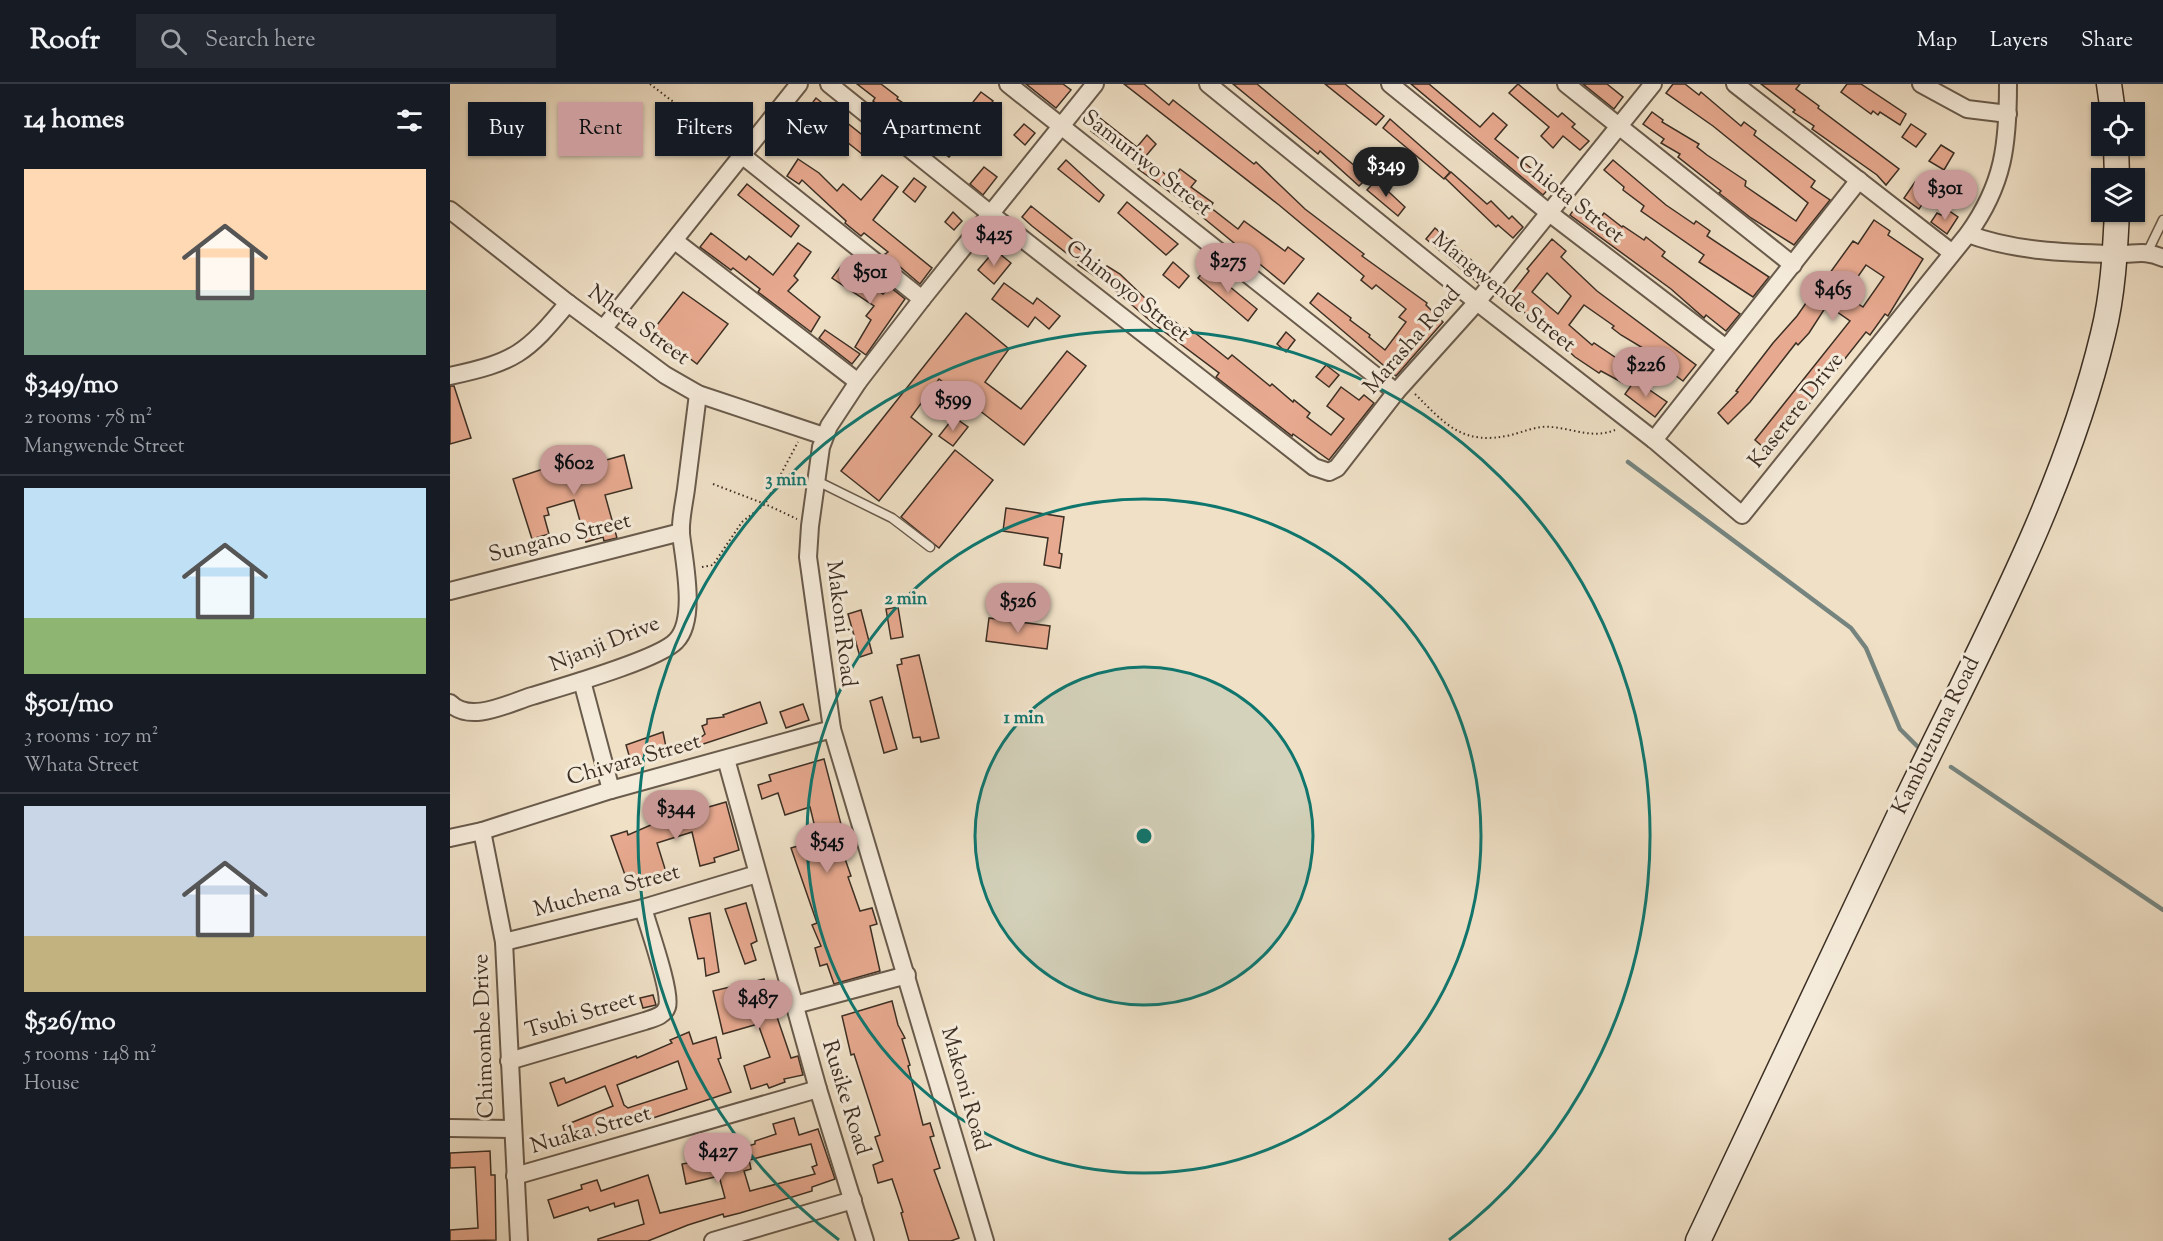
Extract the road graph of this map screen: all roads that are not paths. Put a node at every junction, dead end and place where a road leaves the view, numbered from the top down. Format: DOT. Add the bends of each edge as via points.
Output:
graph roads {
  1 [pos="799,84"];
  2 [pos="830,84"];
  3 [pos="1008,84"];
  4 [pos="1095,84"];
  5 [pos="1208,84"];
  6 [pos="1390,84"];
  7 [pos="1566,84"];
  8 [pos="1653,84"];
  9 [pos="1736,84"];
  10 [pos="1921,84"];
  11 [pos="2008,84"];
  12 [pos="2109,84"];
  13 [pos="2112,102"];
  14 [pos="2008,114"];
  15 [pos="1618,125"];
  16 [pos="1062,126"];
  17 [pos="753,143"];
  18 [pos="743,156"];
  19 [pos="1858,180"];
  20 [pos="450,210"];
  21 [pos="1548,212"];
  22 [pos="992,215"];
  23 [pos="2163,220"];
  24 [pos="2117,222"];
  25 [pos="1968,234"];
  26 [pos="675,241"];
  27 [pos="1951,252"];
  28 [pos="2115,254"];
  29 [pos="2155,254"];
  30 [pos="1793,265"];
  31 [pos="922,299"];
  32 [pos="1477,302"];
  33 [pos="568,303"];
  34 [pos="603,329"];
  35 [pos="1726,348"];
  36 [pos="450,376"];
  37 [pos="858,382"];
  38 [pos="1400,388"];
  39 [pos="698,394"];
  40 [pos="824,436"];
  41 [pos="1654,440"];
  42 [pos="1314,467"];
  43 [pos="817,480"];
  44 [pos="1742,515"];
  45 [pos="681,532"];
  46 [pos="930,547"];
  47 [pos="450,591"];
  48 [pos="582,681"];
  49 [pos="450,703"];
  50 [pos="832,729"];
  51 [pos="726,759"];
  52 [pos="611,790"];
  53 [pos="482,831"];
  54 [pos="450,838"];
  55 [pos="757,873"];
  56 [pos="643,908"];
  57 [pos="504,942"];
  58 [pos="906,975"];
  59 [pos="795,1005"];
  60 [pos="509,1061"];
  61 [pos="818,1089"];
  62 [pos="450,1128"];
  63 [pos="511,1129"];
  64 [pos="515,1176"];
  65 [pos="853,1200"];
  66 [pos="519,1241"];
  67 [pos="713,1241"];
  68 [pos="865,1241"];
  69 [pos="985,1241"];
  70 [pos="1698,1241"];
  1 -- 17 [label="street"];
  2 -- 22 [label="street, Chimoyo Street"];
  3 -- 16 [label="street, Samuriwo Street"];
  4 -- 16 [label="street, Makoni Road"];
  5 -- 32 [label="street, Mangwende Street"];
  6 -- 21 [label="street, Chiota Street"];
  7 -- 15 [label="street"];
  8 -- 15 [label="street, Marasha Road"];
  9 -- 19 [label="street"];
  10 -- 14 [label="street" via="1966,109"];
  11 -- 14 [label="street, Kaserere Drive"];
  12 -- 13 [label="main road"];
  14 -- 25 [label="street, Kaserere Drive" via="1997,184"];
  15 -- 21 [label="street, Marasha Road"];
  15 -- 30 [label="street"];
  16 -- 22 [label="street, Makoni Road"];
  16 -- 38 [label="street, Samuriwo Street"];
  18 -- 26 [label="street"];
  18 -- 31 [label="street"];
  19 -- 27 [label="street"];
  19 -- 30 [label="street"];
  20 -- 33 [label="street, Nheta Street"];
  21 -- 32 [label="street, Marasha Road"];
  21 -- 35 [label="street, Chiota Street"];
  22 -- 31 [label="street, Makoni Road"];
  22 -- 42 [label="street, Chimoyo Street"];
  23 -- 29 [label="lane"];
  24 -- 28 [label="main road, Kambuzuma Road"];
  25 -- 27 [label="street, Kaserere Drive"];
  25 -- 28 [label="street" via="2007,246"];
  26 -- 34 [label="street"];
  26 -- 37 [label="street"];
  27 -- 44 [label="street, Kaserere Drive"];
  28 -- 29 [label="street"];
  28 -- 70 [label="main road, Kambuzuma Road" via="2104,332 2078,422 2055,482"];
  30 -- 35 [label="street"];
  31 -- 37 [label="street, Makoni Road"];
  32 -- 38 [label="street, Marasha Road"];
  32 -- 41 [label="street, Mangwende Street"];
  33 -- 34 [label="street, Nheta Street"];
  33 -- 36 [label="street" via="527,349 506,361"];
  34 -- 39 [label="street, Nheta Street"];
  35 -- 41 [label="street"];
  37 -- 40 [label="street, Makoni Road"];
  38 -- 42 [label="street, Marasha Road" via="1337,468 1322,471"];
  39 -- 40 [label="street, Nheta Street"];
  39 -- 45 [label="street, Njanji Drive"];
  40 -- 43 [label="street, Makoni Road"];
  41 -- 44 [label="street, Mangwende Street"];
  43 -- 46 [label="lane" via="892,518"];
  43 -- 50 [label="street, Makoni Road" via="808,557"];
  45 -- 47 [label="street, Sungano Street"];
  45 -- 48 [label="street, Njanji Drive" via="687,569 685,619 678,640 660,651"];
  48 -- 49 [label="street, Njanji Drive" via="478,711 462,710"];
  48 -- 52 [label="street"];
  50 -- 51 [label="street, Chivara Street"];
  50 -- 58 [label="street, Makoni Road"];
  51 -- 52 [label="street, Chivara Street"];
  51 -- 55 [label="street, Rusike Road"];
  52 -- 53 [label="street, Chivara Street"];
  53 -- 54 [label="street, Chivara Street"];
  53 -- 57 [label="street, Chimombe Drive"];
  55 -- 56 [label="street, Muchena Street"];
  55 -- 59 [label="street, Rusike Road"];
  56 -- 57 [label="street, Muchena Street"];
  56 -- 60 [label="street, Tsubi Street" via="667,992 664,1013"];
  57 -- 60 [label="street, Chimombe Drive"];
  58 -- 59 [label="street"];
  58 -- 69 [label="street, Makoni Road"];
  59 -- 61 [label="street, Rusike Road"];
  60 -- 63 [label="street, Chimombe Drive"];
  61 -- 64 [label="street, Nuaka Street"];
  61 -- 65 [label="street, Rusike Road"];
  62 -- 63 [label="street"];
  63 -- 64 [label="street, Chimombe Drive"];
  64 -- 66 [label="street, Chimombe Drive"];
  65 -- 67 [label="street"];
  65 -- 68 [label="street, Rusike Road"];
}
